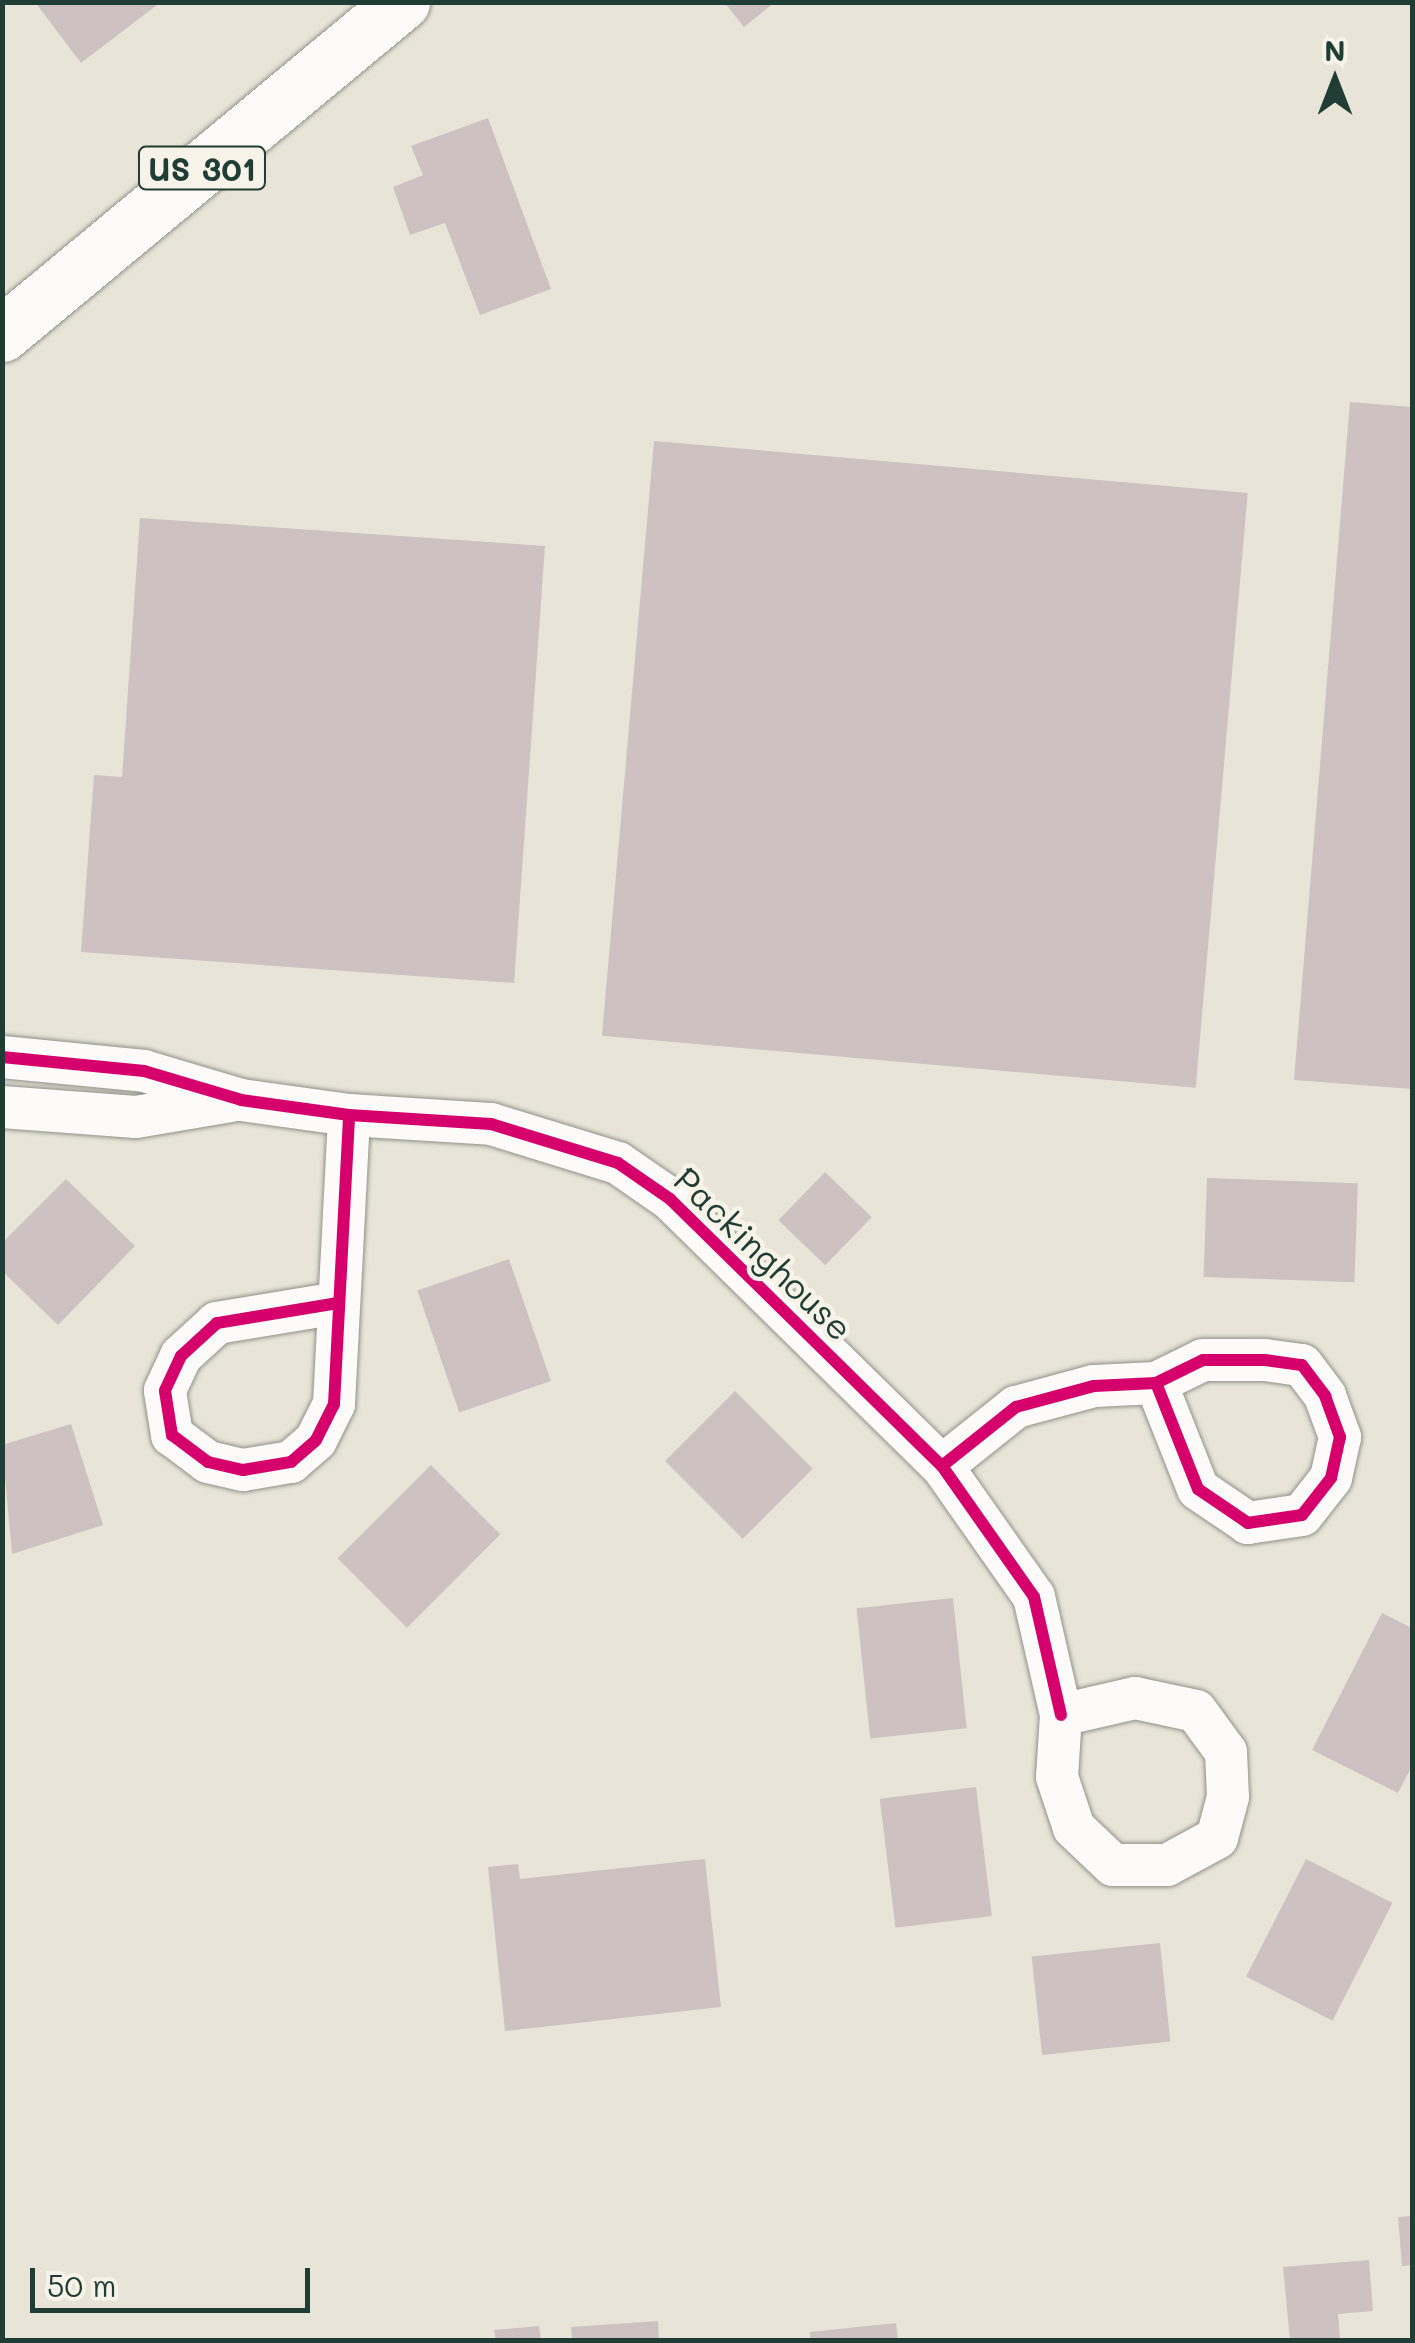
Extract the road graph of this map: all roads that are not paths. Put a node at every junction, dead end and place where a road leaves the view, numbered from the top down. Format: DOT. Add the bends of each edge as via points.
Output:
graph roads {
  1 [pos="402,2"];
  2 [pos="2,334"];
  3 [pos="2,1057"];
  4 [pos="241,1100"];
  5 [pos="2,1107"];
  6 [pos="349,1115"];
  7 [pos="338,1303"];
  8 [pos="1156,1383"];
  9 [pos="942,1466"];
  10 [pos="1060,1715"];
  1 -- 2 [label="main road, US 301"];
  3 -- 4 [label="street, Packinghouse" via="144,1071"];
  4 -- 5 [label="street, Packinghouse" via="136,1117"];
  4 -- 6 [label="street, Packinghouse"];
  6 -- 7 [label="street"];
  6 -- 9 [label="street, Packinghouse" via="491,1124 618,1163 670,1200"];
  7 -- 7 [label="street" via="217,1323 182,1356 165,1392 172,1436 208,1462 243,1470 291,1462 316,1440 334,1404"];
  8 -- 8 [label="street" via="1198,1489 1248,1524 1302,1515 1331,1478 1340,1437 1302,1365 1203,1360"];
  8 -- 9 [label="street" via="1094,1386 1016,1407"];
  9 -- 10 [label="street, Packinghouse" via="1034,1597"];
  10 -- 10 [label="street" via="1058,1777 1074,1828 1112,1865 1167,1865 1216,1838 1228,1796 1226,1752 1196,1711 1135,1698"];
}
